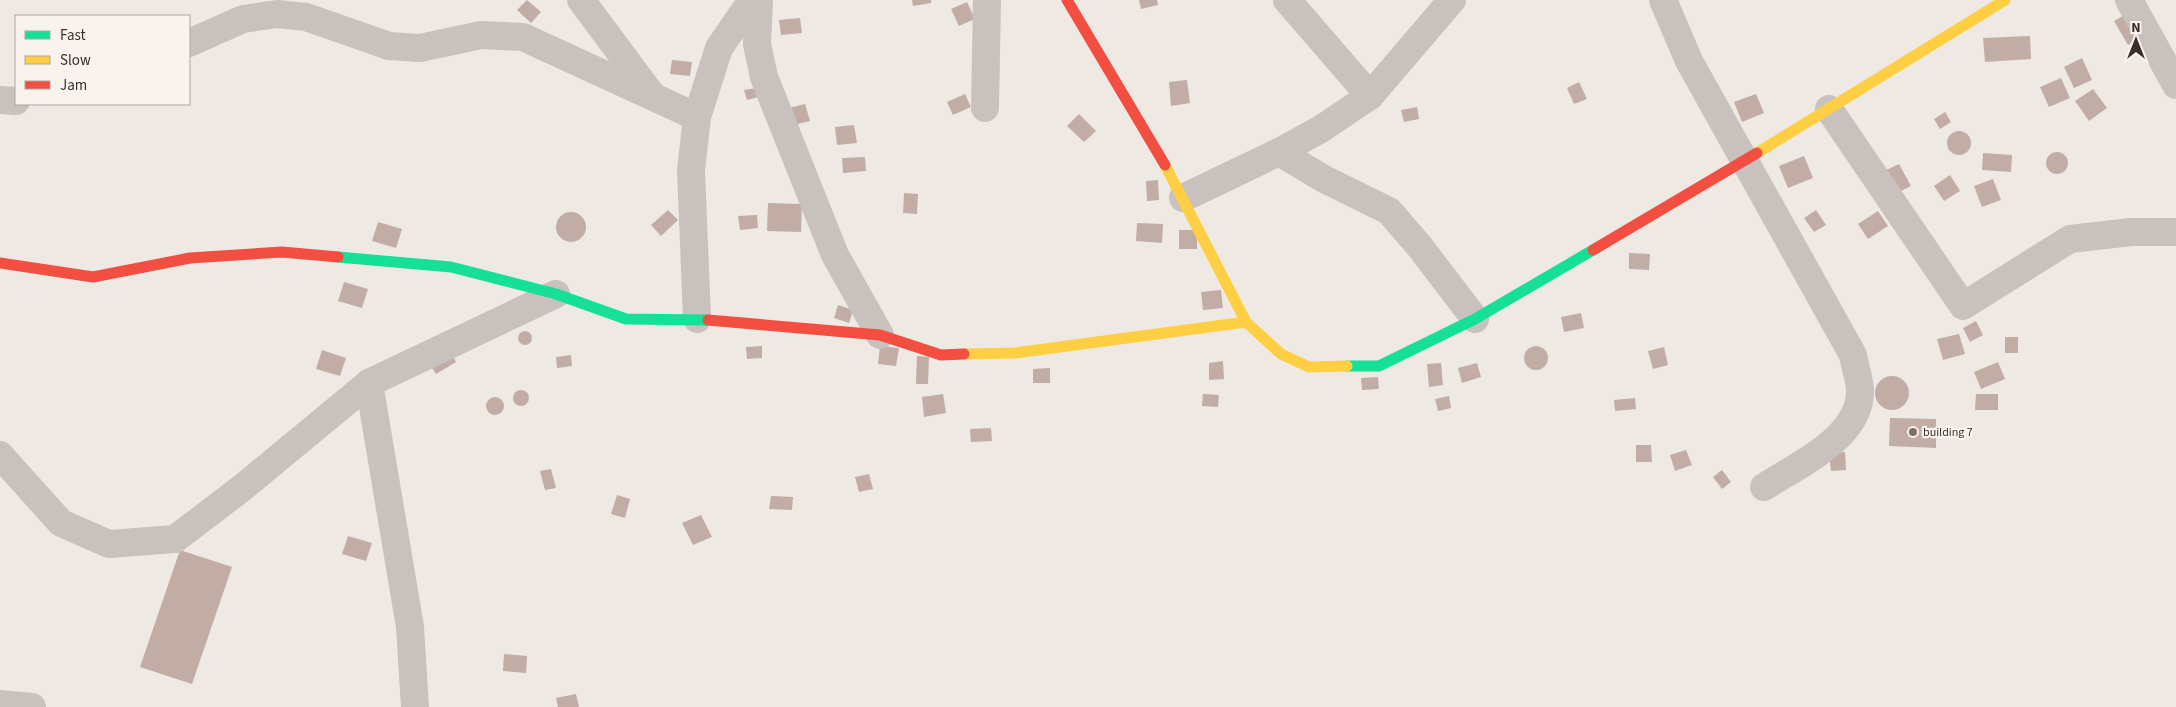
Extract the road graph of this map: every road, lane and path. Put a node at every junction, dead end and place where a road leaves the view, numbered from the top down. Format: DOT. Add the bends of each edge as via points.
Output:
graph roads {
  1 [pos="581,0"];
  2 [pos="752,0"];
  3 [pos="759,0"];
  4 [pos="987,0"];
  5 [pos="1067,0"];
  6 [pos="1287,0"];
  7 [pos="1452,0"];
  8 [pos="1662,0"];
  9 [pos="2005,0"];
  10 [pos="2129,0"];
  11 [pos="190,43"];
  12 [pos="2176,85"];
  13 [pos="1370,96"];
  14 [pos="653,97"];
  15 [pos="0,100"];
  16 [pos="15,101"];
  17 [pos="985,108"];
  18 [pos="1829,109"];
  19 [pos="697,118"];
  20 [pos="1279,152"];
  21 [pos="1744,161"];
  22 [pos="1183,198"];
  23 [pos="2176,232"];
  24 [pos="0,262"];
  25 [pos="556,294"];
  26 [pos="697,319"];
  27 [pos="1475,319"];
  28 [pos="1246,322"];
  29 [pos="880,335"];
  30 [pos="369,382"];
  31 [pos="0,455"];
  32 [pos="1764,487"];
  33 [pos="0,704"];
  34 [pos="32,707"];
  35 [pos="415,707"];
  1 -- 14 [label="street"];
  2 -- 19 [label="street" via="719,48"];
  3 -- 29 [label="street" via="758,44 764,77 835,255"];
  4 -- 17 [label="street"];
  5 -- 22 [label="street"];
  6 -- 13 [label="street"];
  7 -- 13 [label="street"];
  8 -- 21 [label="street" via="1689,61"];
  9 -- 18 [label="street"];
  10 -- 12 [label="street"];
  11 -- 14 [label="street" via="243,19 277,14 306,17 389,46 420,48 481,35 523,37"];
  13 -- 20 [label="street"];
  14 -- 19 [label="street"];
  15 -- 16 [label="street"];
  18 -- 21 [label="street"];
  18 -- 23 [label="street" via="1963,306 2070,239 2131,232"];
  19 -- 26 [label="street" via="691,170"];
  20 -- 22 [label="street"];
  20 -- 27 [label="street" via="1324,179 1390,211"];
  21 -- 27 [label="street"];
  21 -- 32 [label="street" via="1853,355 1860,390 1855,417 1835,441"];
  22 -- 28 [label="street"];
  24 -- 25 [label="street" via="93,277 190,258 282,252 451,266"];
  25 -- 26 [label="street" via="626,319"];
  25 -- 30 [label="street"];
  26 -- 29 [label="street"];
  27 -- 28 [label="street" via="1379,366 1309,367 1281,354"];
  28 -- 29 [label="street" via="1015,353 941,355"];
  30 -- 31 [label="street" via="242,488 175,539 109,544 61,523"];
  30 -- 35 [label="street" via="410,627"];
  33 -- 34 [label="street"];
}
